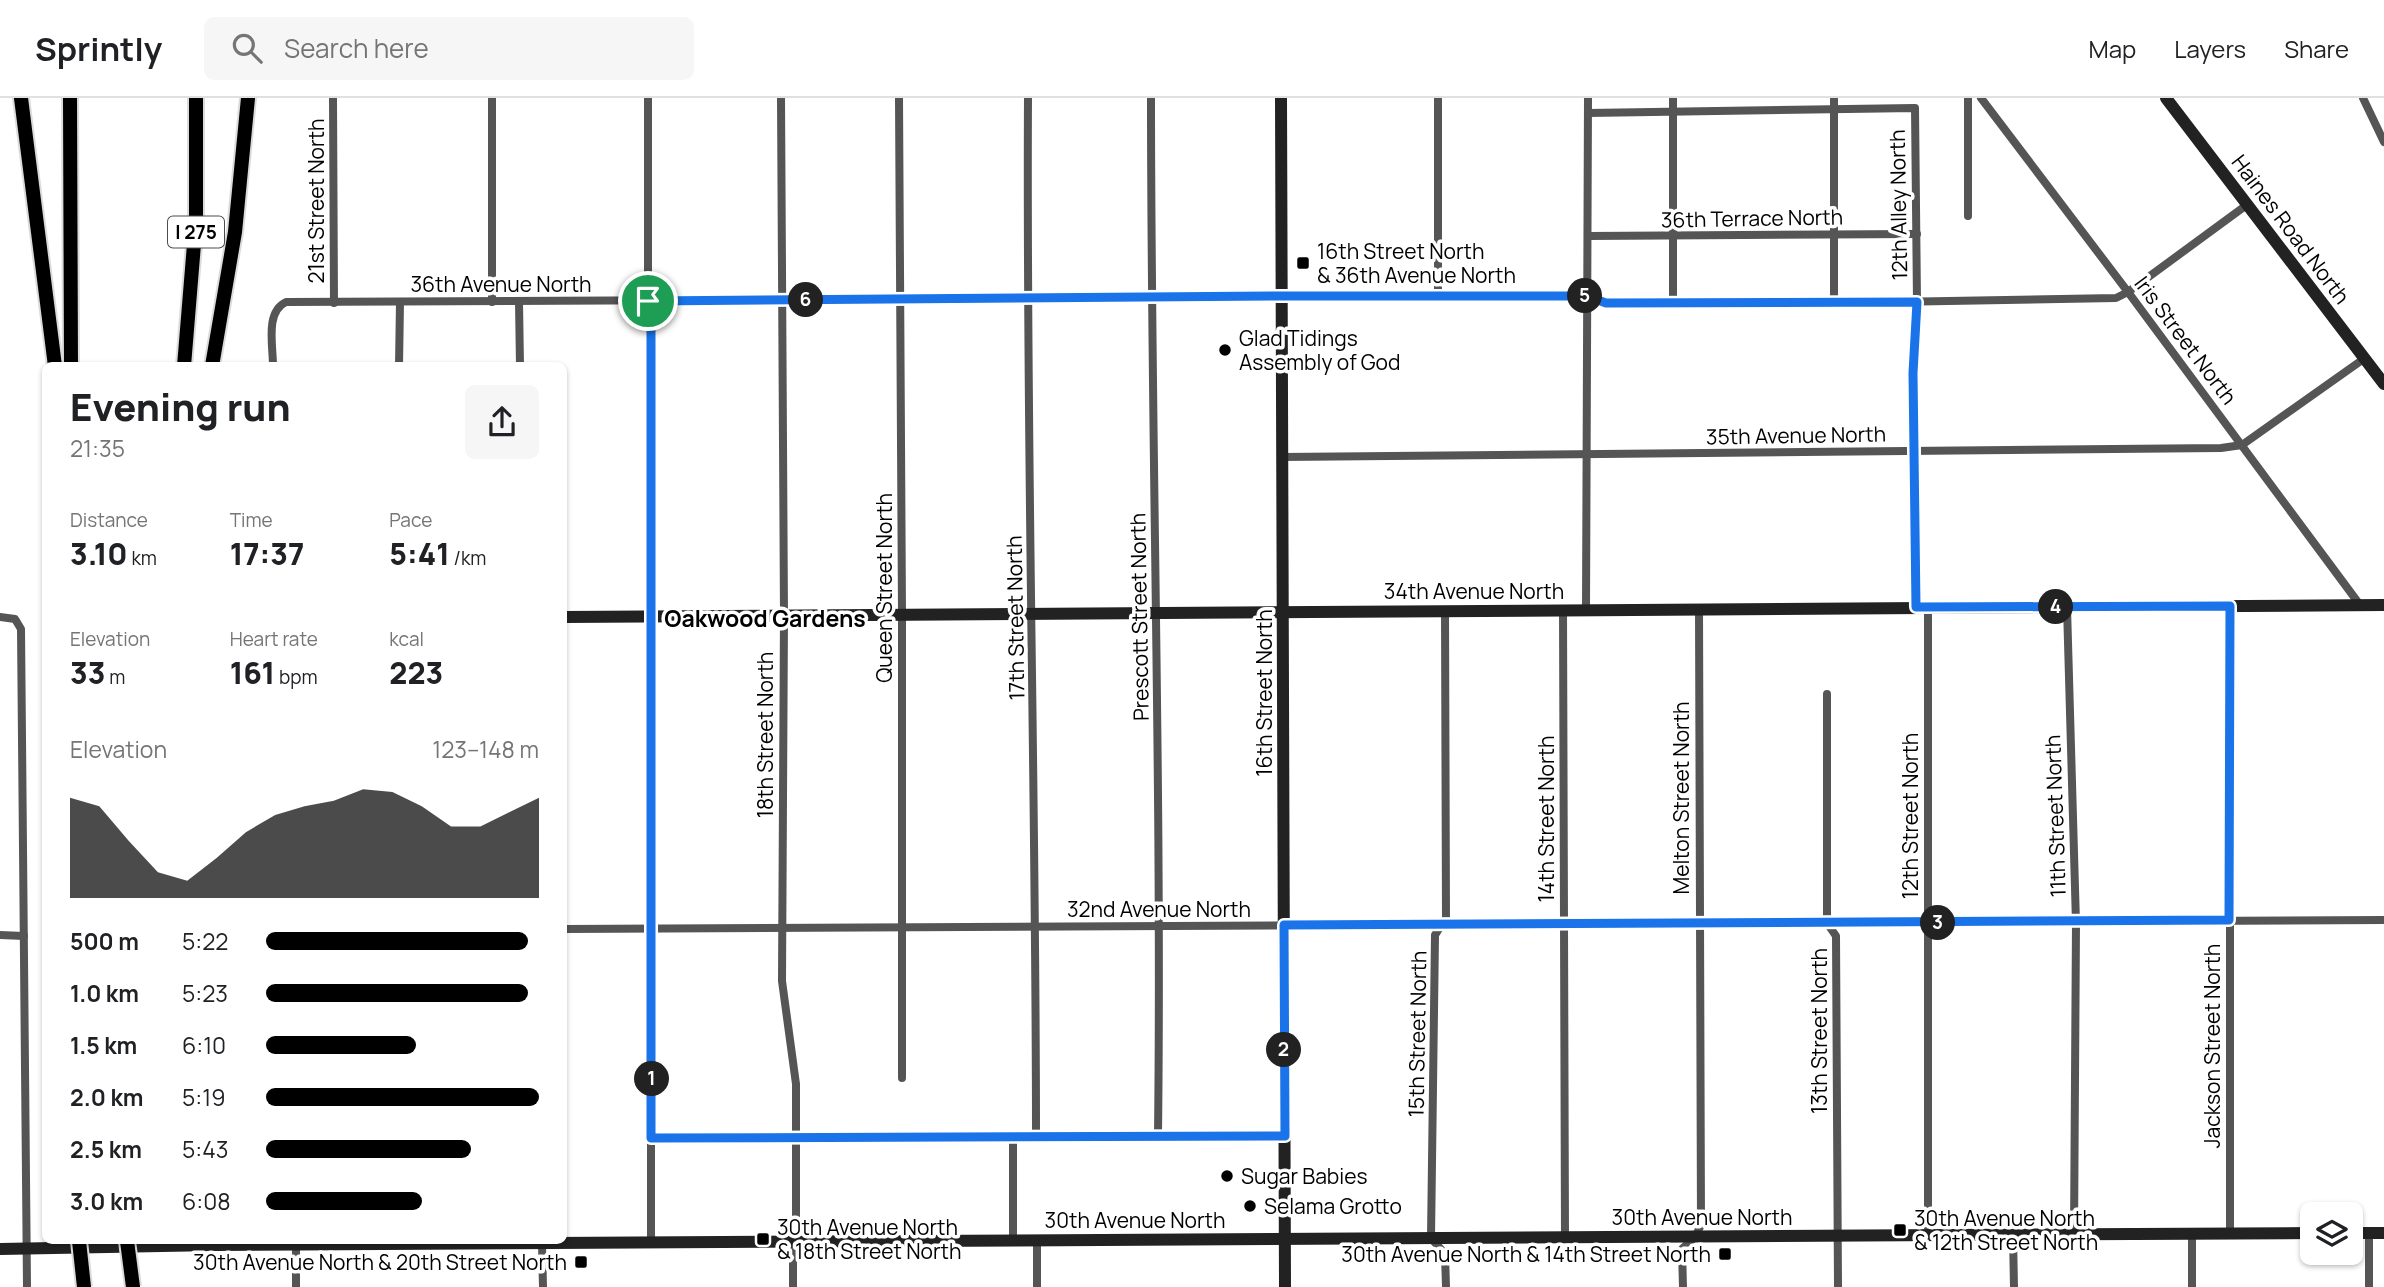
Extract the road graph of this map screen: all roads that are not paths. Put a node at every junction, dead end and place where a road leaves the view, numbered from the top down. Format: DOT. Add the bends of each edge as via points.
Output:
graph roads {
  1 [pos="21,98"];
  2 [pos="70,98"];
  3 [pos="196,98"];
  4 [pos="246,98"];
  5 [pos="333,98"];
  6 [pos="492,98"];
  7 [pos="648,98"];
  8 [pos="781,98"];
  9 [pos="899,98"];
  10 [pos="1028,98"];
  11 [pos="1151,98"];
  12 [pos="1281,98"];
  13 [pos="1438,98"];
  14 [pos="1588,98"];
  15 [pos="1673,98"];
  16 [pos="1834,98"];
  17 [pos="1968,98"];
  18 [pos="1981,98"];
  19 [pos="2166,98"];
  20 [pos="2363,98"];
  21 [pos="1834,110"];
  22 [pos="1673,112"];
  23 [pos="1588,113"];
  24 [pos="2384,142"];
  25 [pos="2248,204"];
  26 [pos="1968,216"];
  27 [pos="1834,234"];
  28 [pos="1917,234"];
  29 [pos="1588,236"];
  30 [pos="1672,236"];
  31 [pos="2128,292"];
  32 [pos="1282,296"];
  33 [pos="1438,296"];
  34 [pos="1587,296"];
  35 [pos="1151,297"];
  36 [pos="1027,298"];
  37 [pos="900,299"];
  38 [pos="782,300"];
  39 [pos="648,301"];
  40 [pos="400,302"];
  41 [pos="492,302"];
  42 [pos="519,302"];
  43 [pos="1917,302"];
  44 [pos="334,303"];
  45 [pos="1673,303"];
  46 [pos="1834,303"];
  47 [pos="2365,358"];
  48 [pos="54,362"];
  49 [pos="71,362"];
  50 [pos="184,362"];
  51 [pos="213,362"];
  52 [pos="273,362"];
  53 [pos="400,362"];
  54 [pos="520,362"];
  55 [pos="2384,384"];
  56 [pos="2242,445"];
  57 [pos="1914,451"];
  58 [pos="1586,454"];
  59 [pos="1282,457"];
  60 [pos="2360,605"];
  61 [pos="2384,605"];
  62 [pos="2230,606"];
  63 [pos="1922,607"];
  64 [pos="2067,607"];
  65 [pos="1699,609"];
  66 [pos="1563,610"];
  67 [pos="1586,610"];
  68 [pos="1446,611"];
  69 [pos="1283,612"];
  70 [pos="1157,613"];
  71 [pos="902,614"];
  72 [pos="1033,614"];
  73 [pos="784,615"];
  74 [pos="651,616"];
  75 [pos="0,617"];
  76 [pos="567,617"];
  77 [pos="1827,694"];
  78 [pos="2229,920"];
  79 [pos="2384,920"];
  80 [pos="1699,923"];
  81 [pos="1827,923"];
  82 [pos="1927,923"];
  83 [pos="2076,923"];
  84 [pos="1441,924"];
  85 [pos="1564,924"];
  86 [pos="1284,925"];
  87 [pos="1160,926"];
  88 [pos="1036,927"];
  89 [pos="782,928"];
  90 [pos="902,928"];
  91 [pos="567,929"];
  92 [pos="653,929"];
  93 [pos="0,936"];
  94 [pos="24,936"];
  95 [pos="902,1078"];
  96 [pos="1013,1136"];
  97 [pos="1158,1136"];
  98 [pos="1285,1136"];
  99 [pos="796,1137"];
  100 [pos="1036,1137"];
  101 [pos="651,1138"];
  102 [pos="2300,1233"];
  103 [pos="2363,1233"];
  104 [pos="2369,1233"];
  105 [pos="2384,1233"];
  106 [pos="2192,1234"];
  107 [pos="2230,1234"];
  108 [pos="1928,1235"];
  109 [pos="2013,1235"];
  110 [pos="2074,1235"];
  111 [pos="1837,1236"];
  112 [pos="1565,1237"];
  113 [pos="1695,1237"];
  114 [pos="1432,1238"];
  115 [pos="1285,1239"];
  116 [pos="1013,1240"];
  117 [pos="1037,1240"];
  118 [pos="651,1242"];
  119 [pos="796,1242"];
  120 [pos="567,1243"];
  121 [pos="79,1244"];
  122 [pos="127,1244"];
  123 [pos="184,1244"];
  124 [pos="296,1244"];
  125 [pos="542,1244"];
  126 [pos="0,1249"];
  127 [pos="26,1249"];
  128 [pos="27,1287"];
  129 [pos="84,1287"];
  130 [pos="133,1287"];
  131 [pos="296,1287"];
  132 [pos="543,1287"];
  133 [pos="793,1287"];
  134 [pos="1037,1287"];
  135 [pos="1285,1287"];
  136 [pos="1446,1287"];
  137 [pos="1683,1287"];
  138 [pos="1838,1287"];
  139 [pos="2014,1287"];
  140 [pos="2192,1287"];
  141 [pos="2370,1287"];
  1 -- 48 [label="highway"];
  2 -- 49 [label="highway"];
  3 -- 50 [label="highway, I 275" via="196,220"];
  4 -- 51 [label="highway" via="235,232"];
  5 -- 44 [label="street, 21st Street North"];
  6 -- 41 [label="street"];
  7 -- 39 [label="street"];
  8 -- 38 [label="street, 18th Street North"];
  9 -- 37 [label="street, Queen Street North"];
  10 -- 36 [label="street, 17th Street North"];
  11 -- 35 [label="street, Prescott Street North"];
  12 -- 32 [label="street, 16th Street North"];
  13 -- 33 [label="street"];
  14 -- 23 [label="street"];
  15 -- 22 [label="street"];
  16 -- 21 [label="street"];
  17 -- 26 [label="street"];
  18 -- 31 [label="street, Iris Street North"];
  19 -- 25 [label="street, Haines Road North"];
  20 -- 24 [label="street"];
  21 -- 22 [label="street"];
  21 -- 27 [label="street"];
  21 -- 28 [label="street, 12th Alley North" via="1915,108"];
  22 -- 23 [label="street"];
  22 -- 30 [label="street"];
  23 -- 29 [label="street"];
  25 -- 31 [label="street, 36th Avenue North"];
  25 -- 47 [label="street, Haines Road North"];
  27 -- 28 [label="street, 36th Terrace North"];
  27 -- 30 [label="street, 36th Terrace North"];
  27 -- 46 [label="street"];
  28 -- 43 [label="street, 12th Alley North"];
  29 -- 30 [label="street, 36th Terrace North"];
  29 -- 34 [label="street"];
  30 -- 45 [label="street"];
  31 -- 43 [label="street, 36th Avenue North" via="2116,298"];
  31 -- 56 [label="street, Iris Street North"];
  32 -- 33 [label="street, 36th Avenue North"];
  32 -- 35 [label="street, 36th Avenue North"];
  32 -- 59 [label="street, 16th Street North"];
  33 -- 34 [label="street, 36th Avenue North"];
  34 -- 45 [label="street, 36th Avenue North" via="1606,303"];
  34 -- 58 [label="street"];
  35 -- 36 [label="street, 36th Avenue North"];
  35 -- 70 [label="street, Prescott Street North"];
  36 -- 37 [label="street, 36th Avenue North"];
  36 -- 72 [label="street, 17th Street North"];
  37 -- 38 [label="street, 36th Avenue North"];
  37 -- 71 [label="street, Queen Street North"];
  38 -- 39 [label="street, 36th Avenue North"];
  38 -- 73 [label="street, 18th Street North"];
  39 -- 42 [label="street, 36th Avenue North"];
  39 -- 74 [label="street"];
  40 -- 41 [label="street, 36th Avenue North"];
  40 -- 44 [label="street, 36th Avenue North"];
  40 -- 53 [label="street"];
  41 -- 42 [label="street, 36th Avenue North"];
  42 -- 54 [label="street"];
  43 -- 46 [label="street, 36th Avenue North"];
  43 -- 57 [label="street, 12th Street North"];
  44 -- 52 [label="street, 36th Avenue North" via="286,302 278,306 273,315"];
  45 -- 46 [label="street, 36th Avenue North"];
  47 -- 55 [label="street, Haines Road North"];
  47 -- 56 [label="street"];
  56 -- 57 [label="street, 35th Avenue North"];
  56 -- 60 [label="street, Iris Street North"];
  57 -- 58 [label="street, 35th Avenue North"];
  57 -- 63 [label="street, 12th Street North"];
  58 -- 59 [label="street, 35th Avenue North"];
  58 -- 67 [label="street"];
  59 -- 69 [label="street, 16th Street North"];
  60 -- 61 [label="street, 34th Avenue North"];
  60 -- 62 [label="street, 34th Avenue North"];
  62 -- 64 [label="street, 34th Avenue North"];
  62 -- 78 [label="street, Jackson Street North"];
  63 -- 64 [label="street, 34th Avenue North"];
  63 -- 65 [label="street, 34th Avenue North"];
  63 -- 82 [label="street, 12th Street North"];
  64 -- 83 [label="street, 11th Street North"];
  65 -- 67 [label="street, 34th Avenue North"];
  65 -- 80 [label="street, Melton Street North"];
  66 -- 67 [label="street, 34th Avenue North"];
  66 -- 68 [label="street, 34th Avenue North"];
  66 -- 85 [label="street, 14th Street North"];
  68 -- 69 [label="street, 34th Avenue North"];
  68 -- 84 [label="street, 15th Street North" via="1446,918"];
  69 -- 70 [label="street, 34th Avenue North"];
  69 -- 86 [label="street, 16th Street North"];
  70 -- 72 [label="street, 34th Avenue North"];
  70 -- 87 [label="street, Prescott Street North"];
  71 -- 72 [label="street, 34th Avenue North"];
  71 -- 73 [label="street, 34th Avenue North"];
  71 -- 90 [label="street, Queen Street North"];
  72 -- 88 [label="street, 17th Street North"];
  73 -- 74 [label="street, 34th Avenue North"];
  73 -- 89 [label="street, 18th Street North"];
  74 -- 76 [label="street, 34th Avenue North"];
  74 -- 92 [label="street"];
  75 -- 94 [label="street" via="15,619 22,629"];
  77 -- 81 [label="street, 13th Street North"];
  78 -- 79 [label="street, 32nd Avenue North"];
  78 -- 83 [label="street, 32nd Avenue North"];
  78 -- 107 [label="street, Jackson Street North"];
  80 -- 81 [label="street, 32nd Avenue North"];
  80 -- 85 [label="street, 32nd Avenue North"];
  80 -- 113 [label="street, Melton Street North" via="1701,1225"];
  81 -- 82 [label="street, 32nd Avenue North"];
  81 -- 111 [label="street, 13th Street North" via="1836,936"];
  82 -- 83 [label="street, 32nd Avenue North"];
  82 -- 108 [label="street, 12th Street North"];
  83 -- 110 [label="street, 11th Street North"];
  84 -- 85 [label="street, 32nd Avenue North"];
  84 -- 86 [label="street, 32nd Avenue North"];
  84 -- 114 [label="street, 15th Street North" via="1435,934"];
  85 -- 112 [label="street, 14th Street North"];
  86 -- 87 [label="street, 32nd Avenue North"];
  86 -- 98 [label="street, 16th Street North"];
  87 -- 88 [label="street, 32nd Avenue North"];
  87 -- 97 [label="street, Prescott Street North"];
  88 -- 90 [label="street, 32nd Avenue North"];
  88 -- 100 [label="street, 17th Street North"];
  89 -- 90 [label="street, 32nd Avenue North"];
  89 -- 92 [label="street, 32nd Avenue North"];
  89 -- 99 [label="street, 18th Street North" via="782,981 796,1084"];
  90 -- 95 [label="street, Queen Street North"];
  91 -- 92 [label="street, 32nd Avenue North"];
  92 -- 101 [label="street"];
  93 -- 94 [label="street"];
  94 -- 127 [label="street"];
  96 -- 99 [label="street"];
  96 -- 100 [label="street"];
  96 -- 116 [label="street"];
  97 -- 98 [label="street"];
  97 -- 100 [label="street"];
  98 -- 115 [label="street, 16th Street North"];
  99 -- 101 [label="street"];
  99 -- 119 [label="street, 18th Street North"];
  101 -- 118 [label="street"];
  102 -- 107 [label="street, 30th Avenue North"];
  103 -- 104 [label="street"];
  104 -- 105 [label="street"];
  104 -- 141 [label="street"];
  106 -- 107 [label="street, 30th Avenue North"];
  106 -- 110 [label="street, 30th Avenue North"];
  106 -- 140 [label="street"];
  108 -- 109 [label="street, 30th Avenue North"];
  108 -- 111 [label="street, 30th Avenue North"];
  109 -- 110 [label="street, 30th Avenue North"];
  109 -- 139 [label="street"];
  111 -- 113 [label="street, 30th Avenue North"];
  111 -- 138 [label="street, 13th Street North"];
  112 -- 113 [label="street, 30th Avenue North"];
  112 -- 114 [label="street, 30th Avenue North"];
  113 -- 137 [label="street" via="1682,1249"];
  114 -- 115 [label="street, 30th Avenue North"];
  114 -- 136 [label="street, 15th Street North" via="1445,1254"];
  115 -- 117 [label="street, 30th Avenue North"];
  115 -- 135 [label="street, 16th Street North"];
  116 -- 117 [label="street, 30th Avenue North"];
  116 -- 119 [label="street, 30th Avenue North"];
  117 -- 134 [label="street"];
  118 -- 119 [label="street, 30th Avenue North"];
  118 -- 120 [label="street, 30th Avenue North"];
  119 -- 133 [label="street, 18th Street North"];
  121 -- 129 [label="highway, bridge"];
  122 -- 130 [label="highway, bridge"];
  123 -- 127 [label="street, 30th Avenue North"];
  124 -- 131 [label="street"];
  125 -- 132 [label="street"];
  126 -- 127 [label="street, 30th Avenue North"];
  127 -- 128 [label="street"];
}
